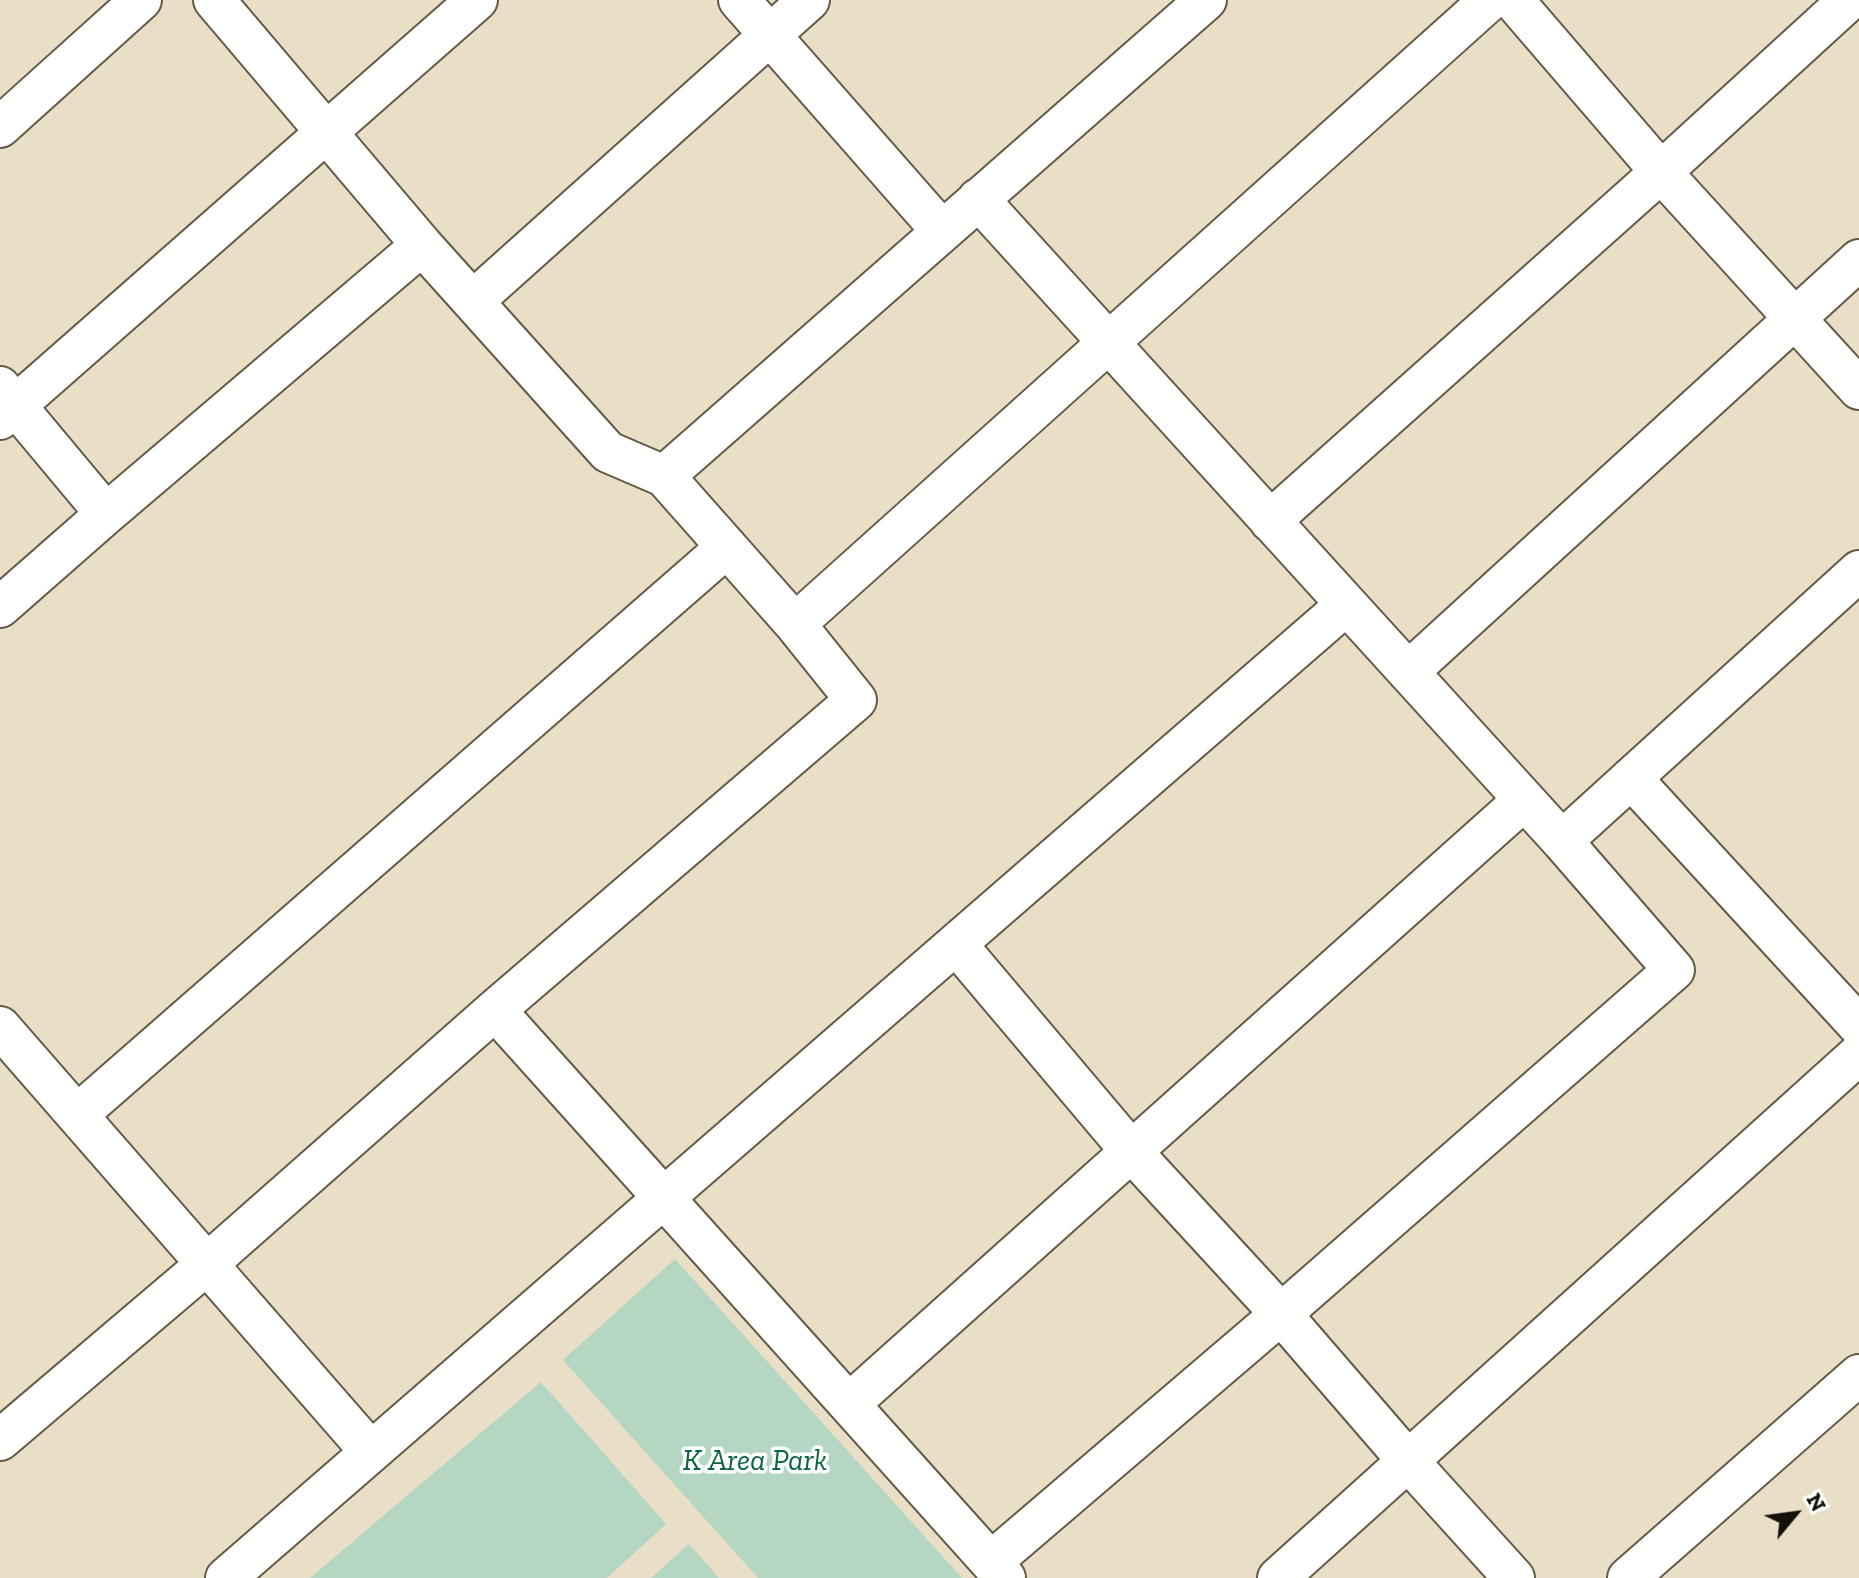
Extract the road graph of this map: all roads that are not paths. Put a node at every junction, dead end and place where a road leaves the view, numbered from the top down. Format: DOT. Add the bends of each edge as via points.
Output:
graph roads {
  1 [pos="141,0"];
  2 [pos="214,0"];
  3 [pos="477,0"];
  4 [pos="739,0"];
  5 [pos="809,0"];
  6 [pos="1206,0"];
  7 [pos="1490,0"];
  8 [pos="1513,0"];
  9 [pos="1849,0"];
  10 [pos="770,35"];
  11 [pos="0,127"];
  12 [pos="326,132"];
  13 [pos="1661,172"];
  14 [pos="978,199"];
  15 [pos="942,231"];
  16 [pos="422,245"];
  17 [pos="1859,260"];
  18 [pos="473,301"];
  19 [pos="1795,319"];
  20 [pos="1109,343"];
  21 [pos="1859,389"];
  22 [pos="5,404"];
  23 [pos="664,476"];
  24 [pos="106,514"];
  25 [pos="1270,521"];
  26 [pos="727,547"];
  27 [pos="1859,571"];
  28 [pos="1346,605"];
  29 [pos="0,607"];
  30 [pos="795,624"];
  31 [pos="1408,672"];
  32 [pos="1631,778"];
  33 [pos="1524,800"];
  34 [pos="1562,841"];
  35 [pos="956,944"];
  36 [pos="495,1010"];
  37 [pos="1859,1026"];
  38 [pos="0,1027"];
  39 [pos="1859,1054"];
  40 [pos="77,1115"];
  41 [pos="1131,1151"];
  42 [pos="664,1197"];
  43 [pos="207,1264"];
  44 [pos="1281,1314"];
  45 [pos="1859,1375"];
  46 [pos="849,1404"];
  47 [pos="0,1440"];
  48 [pos="371,1452"];
  49 [pos="1409,1462"];
  50 [pos="998,1570"];
  51 [pos="1651,1571"];
  52 [pos="226,1578"];
  53 [pos="1278,1578"];
  54 [pos="1514,1578"];
  1 -- 11 [label="street"];
  2 -- 12 [label="street"];
  3 -- 12 [label="street"];
  4 -- 10 [label="street"];
  5 -- 10 [label="street"];
  6 -- 14 [label="street"];
  7 -- 20 [label="street"];
  8 -- 13 [label="street"];
  9 -- 13 [label="street"];
  10 -- 15 [label="street"];
  10 -- 18 [label="street"];
  12 -- 16 [label="street"];
  12 -- 22 [label="street"];
  13 -- 19 [label="street"];
  13 -- 25 [label="street"];
  14 -- 15 [label="street"];
  14 -- 20 [label="street"];
  15 -- 23 [label="street"];
  16 -- 18 [label="street"];
  16 -- 24 [label="street"];
  17 -- 19 [label="street"];
  18 -- 23 [label="street" via="608,452"];
  19 -- 21 [label="street"];
  19 -- 31 [label="street"];
  20 -- 25 [label="street"];
  20 -- 30 [label="street"];
  22 -- 24 [label="street"];
  23 -- 26 [label="street"];
  24 -- 29 [label="street"];
  25 -- 28 [label="street"];
  26 -- 30 [label="street"];
  26 -- 40 [label="street"];
  27 -- 32 [label="street"];
  28 -- 31 [label="street"];
  28 -- 35 [label="street"];
  30 -- 36 [label="street" via="856,700"];
  31 -- 33 [label="street"];
  32 -- 34 [label="street"];
  32 -- 37 [label="street"];
  33 -- 34 [label="street"];
  33 -- 41 [label="street"];
  34 -- 44 [label="street" via="1674,970"];
  35 -- 41 [label="street"];
  35 -- 42 [label="street"];
  36 -- 42 [label="street"];
  36 -- 43 [label="street"];
  38 -- 40 [label="street"];
  39 -- 49 [label="street"];
  40 -- 43 [label="street"];
  41 -- 44 [label="street"];
  41 -- 46 [label="street"];
  42 -- 46 [label="street"];
  42 -- 48 [label="street"];
  43 -- 47 [label="street"];
  43 -- 48 [label="street"];
  44 -- 49 [label="street"];
  44 -- 50 [label="street"];
  45 -- 51 [label="street"];
  46 -- 50 [label="street"];
  48 -- 52 [label="street"];
  49 -- 53 [label="street"];
  49 -- 54 [label="street"];
}
